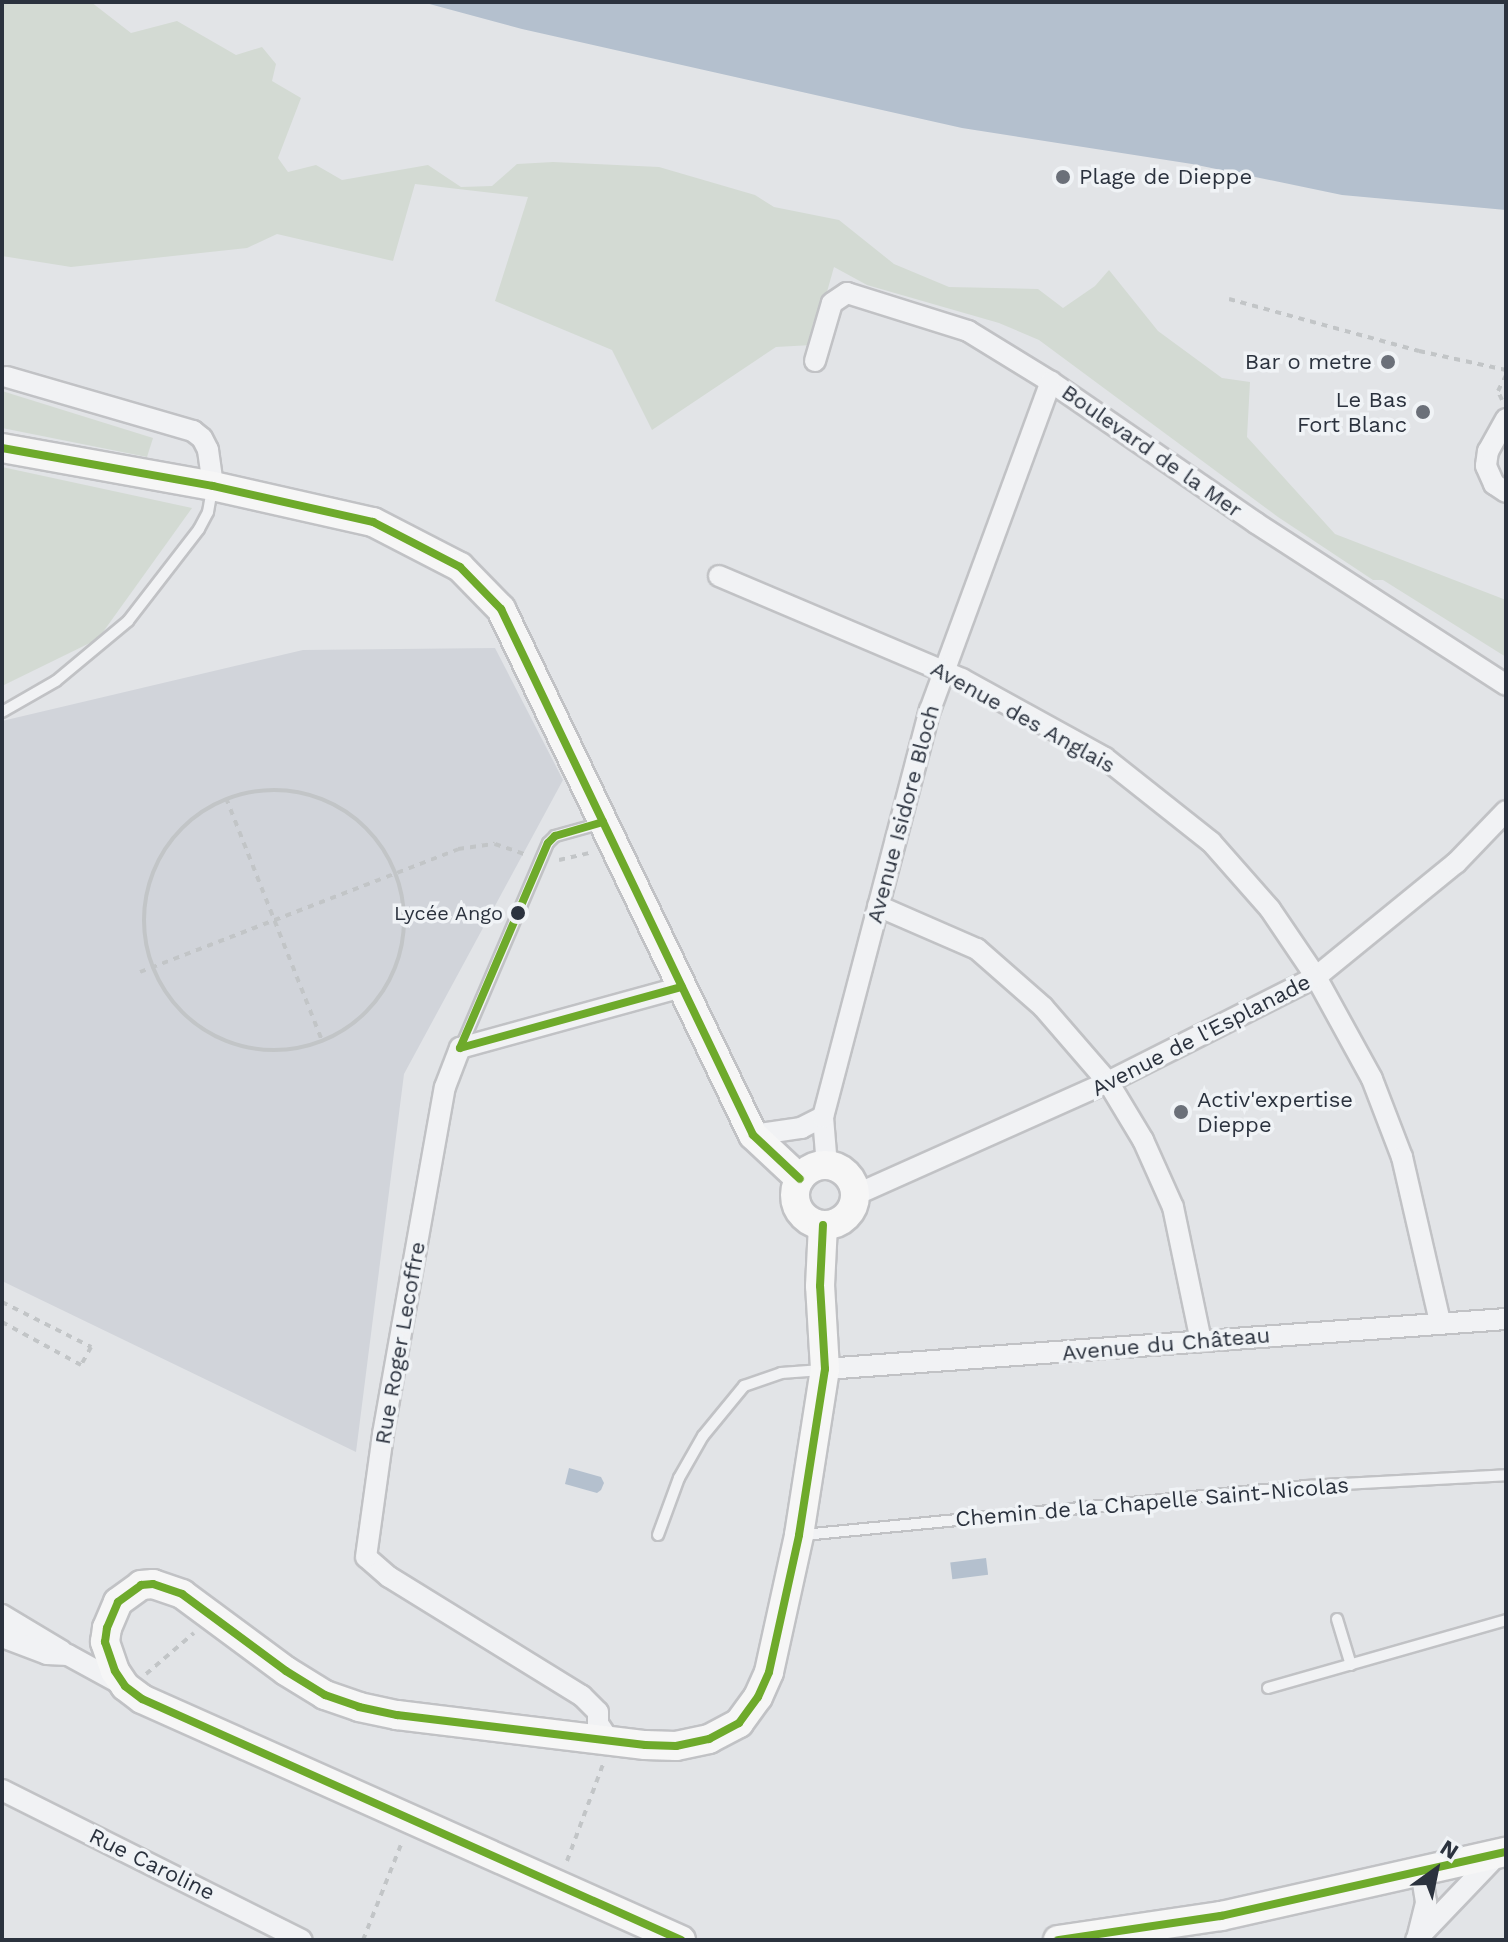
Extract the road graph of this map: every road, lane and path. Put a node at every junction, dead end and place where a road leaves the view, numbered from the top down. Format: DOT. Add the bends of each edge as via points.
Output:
graph roads {
  1 [pos="1229,299"];
  2 [pos="815,361"];
  3 [pos="1506,373"];
  4 [pos="7,377"];
  5 [pos="1051,382"];
  6 [pos="1505,415"];
  7 [pos="2,448"];
  8 [pos="213,486"];
  9 [pos="1506,492"];
  10 [pos="719,576"];
  11 [pos="943,671"];
  12 [pos="1506,685"];
  13 [pos="2,712"];
  14 [pos="226,798"];
  15 [pos="1506,811"];
  16 [pos="609,834"];
  17 [pos="539,860"];
  18 [pos="395,871"];
  19 [pos="878,906"];
  20 [pos="275,919"];
  21 [pos="152,967"];
  22 [pos="140,972"];
  23 [pos="1316,977"];
  24 [pos="682,987"];
  25 [pos="322,1041"];
  26 [pos="460,1048"];
  27 [pos="1108,1082"];
  28 [pos="823,1117"];
  29 [pos="753,1135"];
  30 [pos="827,1166"];
  31 [pos="800,1179"];
  32 [pos="855,1195"];
  33 [pos="823,1225"];
  34 [pos="2,1302"];
  35 [pos="1506,1319"];
  36 [pos="2,1322"];
  37 [pos="1440,1322"];
  38 [pos="1201,1341"];
  39 [pos="825,1369"];
  40 [pos="1506,1475"];
  41 [pos="658,1535"];
  42 [pos="799,1535"];
  43 [pos="2,1615"];
  44 [pos="1337,1619"];
  45 [pos="1506,1620"];
  46 [pos="192,1635"];
  47 [pos="2,1637"];
  48 [pos="68,1655"];
  49 [pos="1351,1665"];
  50 [pos="128,1678"];
  51 [pos="1268,1688"];
  52 [pos="611,1743"];
  53 [pos="2,1790"];
  54 [pos="411,1821"];
  55 [pos="1502,1853"];
  56 [pos="1421,1872"];
  57 [pos="558,1886"];
  58 [pos="1416,1939"];
  59 [pos="301,1940"];
  60 [pos="363,1940"];
  61 [pos="681,1940"];
  62 [pos="1058,1940"];
  1 -- 3 [label="path"];
  2 -- 5 [label="street, Boulevard de la Mer" via="832,303 847,293 968,331"];
  3 -- 6 [label="path" via="1498,391"];
  4 -- 8 [label="street" via="193,431 208,450"];
  5 -- 11 [label="street, Avenue Isidore Bloch"];
  5 -- 12 [label="street, Boulevard de la Mer"];
  6 -- 9 [label="street" via="1486,466 1494,484"];
  7 -- 8 [label="main road"];
  8 -- 13 [label="lane" via="199,529 128,621 56,681"];
  8 -- 16 [label="main road" via="373,522 460,567 501,609"];
  10 -- 11 [label="street, Avenue des Anglais"];
  11 -- 19 [label="street, Avenue Isidore Bloch"];
  11 -- 23 [label="street, Avenue des Anglais" via="1105,758 1211,842 1270,909"];
  14 -- 18 [label="path" via="293,790 325,800 371,833"];
  14 -- 20 [label="path"];
  14 -- 21 [label="path" via="196,815 172,838 154,868 144,923"];
  15 -- 23 [label="street, Avenue de l'Esplanade" via="1456,863"];
  16 -- 17 [label="path" via="549,862"];
  16 -- 17 [label="lane" via="555,836"];
  16 -- 24 [label="main road"];
  17 -- 18 [label="path" via="495,844 458,849"];
  17 -- 26 [label="lane"];
  18 -- 20 [label="path"];
  18 -- 25 [label="path" via="404,927 394,972 352,1025"];
  19 -- 27 [label="street" via="977,949 1043,1007"];
  19 -- 28 [label="street, Avenue Isidore Bloch"];
  20 -- 21 [label="path"];
  20 -- 25 [label="path"];
  21 -- 22 [label="path"];
  21 -- 25 [label="path" via="185,1015 235,1045 293,1049"];
  23 -- 27 [label="street, Avenue de l'Esplanade"];
  23 -- 37 [label="street, Avenue des Anglais" via="1372,1079 1402,1157"];
  24 -- 26 [label="street"];
  24 -- 29 [label="main road"];
  26 -- 52 [label="street, Rue Roger Lecoffre" via="445,1087 366,1557 389,1577 582,1696 598,1712 598,1724"];
  27 -- 32 [label="street, Avenue de l'Esplanade"];
  27 -- 38 [label="street" via="1143,1140 1173,1207"];
  28 -- 29 [label="street" via="789,1132"];
  28 -- 30 [label="street, Avenue Isidore Bloch"];
  29 -- 31 [label="main road"];
  30 -- 31 [label="main road"];
  30 -- 32 [label="main road" via="850,1178"];
  31 -- 33 [label="main road" via="799,1208"];
  32 -- 33 [label="main road" via="849,1214"];
  33 -- 39 [label="main road"];
  34 -- 36 [label="path" via="91,1347 81,1365"];
  35 -- 37 [label="street, Avenue du Château"];
  37 -- 38 [label="street, Avenue du Château"];
  38 -- 39 [label="street, Avenue du Château"];
  39 -- 41 [label="lane" via="781,1373 744,1386 720,1411 685,1468"];
  39 -- 42 [label="main road"];
  40 -- 42 [label="lane, Chemin de la Chapelle Saint-Nicolas" via="1306,1486"];
  42 -- 52 [label="main road" via="769,1672 739,1723 709,1739 676,1746"];
  43 -- 48 [label="street"];
  44 -- 49 [label="lane"];
  45 -- 49 [label="lane"];
  46 -- 50 [label="path"];
  47 -- 48 [label="street" via="47,1654"];
  48 -- 50 [label="street"];
  49 -- 51 [label="lane"];
  50 -- 52 [label="main road" via="105,1642 112,1615 128,1592 153,1584 182,1594 286,1671 348,1703 397,1715"];
  50 -- 54 [label="main road" via="162,1710"];
  52 -- 57 [label="path"];
  53 -- 59 [label="street, Rue Caroline"];
  54 -- 57 [label="main road"];
  54 -- 60 [label="path"];
  55 -- 56 [label="main road"];
  55 -- 58 [label="street"];
  56 -- 58 [label="street" via="1426,1902"];
  56 -- 62 [label="main road" via="1221,1916"];
  57 -- 61 [label="main road"];
}
